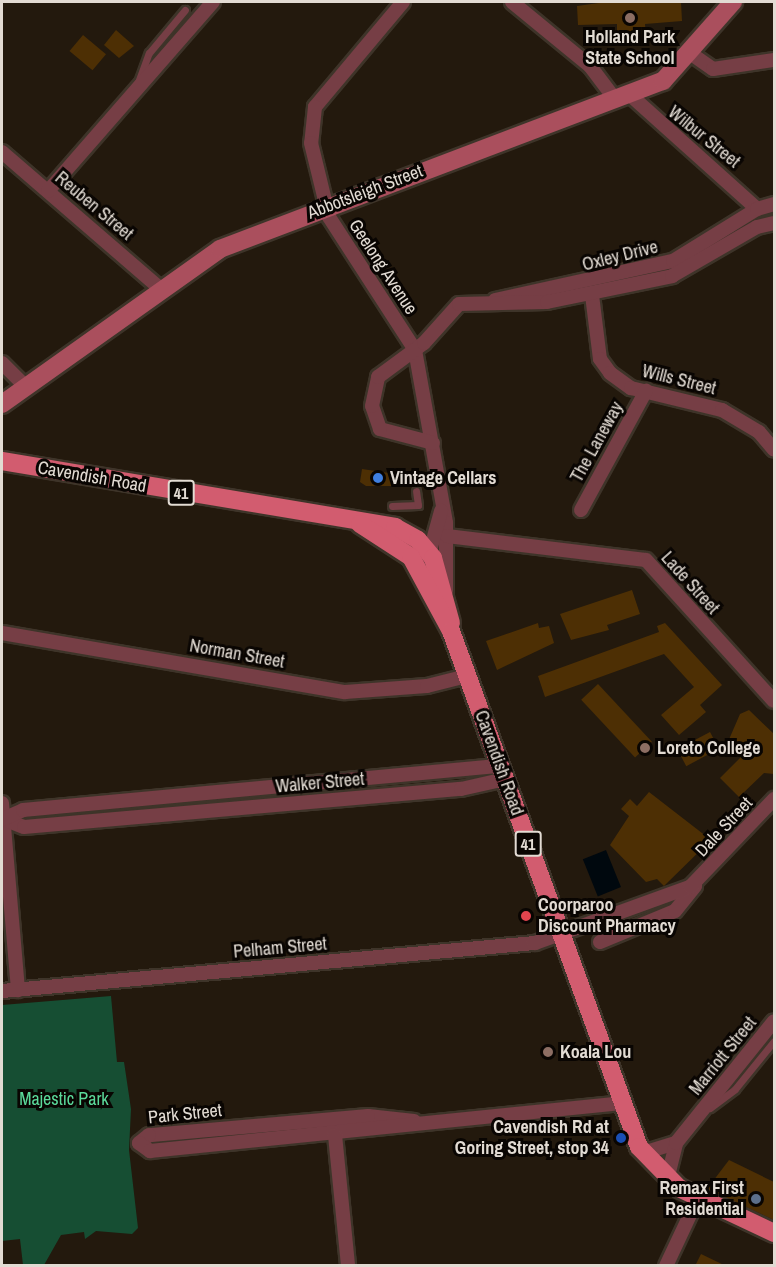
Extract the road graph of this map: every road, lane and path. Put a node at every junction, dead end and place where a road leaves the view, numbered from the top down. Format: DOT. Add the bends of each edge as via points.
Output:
graph roads {
  1 [pos="213,2"];
  2 [pos="403,2"];
  3 [pos="512,2"];
  4 [pos="733,2"];
  5 [pos="185,10"];
  6 [pos="690,53"];
  7 [pos="774,60"];
  8 [pos="136,91"];
  9 [pos="622,96"];
  10 [pos="2,152"];
  11 [pos="48,191"];
  12 [pos="774,204"];
  13 [pos="326,206"];
  14 [pos="757,209"];
  15 [pos="774,223"];
  16 [pos="162,290"];
  17 [pos="592,295"];
  18 [pos="495,300"];
  19 [pos="415,350"];
  20 [pos="2,363"];
  21 [pos="26,387"];
  22 [pos="646,391"];
  23 [pos="2,404"];
  24 [pos="433,443"];
  25 [pos="774,450"];
  26 [pos="2,461"];
  27 [pos="416,491"];
  28 [pos="392,506"];
  29 [pos="580,510"];
  30 [pos="441,511"];
  31 [pos="360,524"];
  32 [pos="448,542"];
  33 [pos="431,543"];
  34 [pos="423,574"];
  35 [pos="446,591"];
  36 [pos="451,631"];
  37 [pos="2,633"];
  38 [pos="467,676"];
  39 [pos="774,701"];
  40 [pos="502,773"];
  41 [pos="774,799"];
  42 [pos="135,801"];
  43 [pos="2,803"];
  44 [pos="136,817"];
  45 [pos="3,819"];
  46 [pos="700,880"];
  47 [pos="561,936"];
  48 [pos="600,942"];
  49 [pos="18,990"];
  50 [pos="2,991"];
  51 [pos="774,1021"];
  52 [pos="774,1041"];
  53 [pos="622,1103"];
  54 [pos="700,1114"];
  55 [pos="414,1121"];
  56 [pos="335,1135"];
  57 [pos="676,1143"];
  58 [pos="643,1153"];
  59 [pos="667,1180"];
  60 [pos="698,1198"];
  61 [pos="774,1233"];
  62 [pos="348,1266"];
  63 [pos="666,1266"];
  1 -- 8 [label="street"];
  2 -- 13 [label="street, Geelong Avenue" via="315,108 311,143"];
  3 -- 9 [label="street, Wilbur Street"];
  4 -- 6 [label="street, Abbotsleigh Street"];
  5 -- 8 [label="lane" via="149,53"];
  6 -- 7 [label="street" via="713,69"];
  6 -- 9 [label="street, Abbotsleigh Street" via="663,81"];
  8 -- 11 [label="street"];
  9 -- 13 [label="street, Abbotsleigh Street"];
  9 -- 14 [label="street, Wilbur Street"];
  10 -- 11 [label="street, Reuben Street"];
  11 -- 16 [label="street, Reuben Street"];
  12 -- 14 [label="street, Oxley Drive"];
  13 -- 16 [label="street, Abbotsleigh Street" via="220,249"];
  13 -- 19 [label="street, Geelong Avenue"];
  14 -- 18 [label="street, Oxley Drive" via="673,261"];
  15 -- 17 [label="street, Oxley Drive" via="757,227 672,276"];
  16 -- 21 [label="street, Abbotsleigh Street"];
  17 -- 18 [label="street, Oxley Drive" via="547,302"];
  17 -- 22 [label="street, Wills Street" via="600,359 610,373"];
  18 -- 19 [label="street, Oxley Drive" via="459,304"];
  19 -- 24 [label="street, Geelong Avenue"];
  19 -- 24 [label="street, Oxley Drive" via="378,377 372,416 380,429"];
  20 -- 21 [label="street"];
  21 -- 23 [label="street, Abbotsleigh Street"];
  22 -- 25 [label="street, Wills Street" via="722,410 759,432"];
  22 -- 29 [label="street, The Laneway"];
  24 -- 30 [label="street, Geelong Avenue"];
  26 -- 31 [label="main road, Cavendish Road / 41"];
  27 -- 28 [label="lane" via="418,505"];
  30 -- 32 [label="street, Geelong Avenue"];
  30 -- 33 [label="street, Geelong Avenue"];
  31 -- 33 [label="main road, Cavendish Road / 41" via="395,527"];
  31 -- 34 [label="main road, Cavendish Road / 41" via="403,549"];
  32 -- 33 [label="street, Lade Street"];
  32 -- 35 [label="street, Geelong Avenue"];
  32 -- 39 [label="street, Lade Street" via="646,560"];
  33 -- 34 [label="street, Geelong Avenue"];
  33 -- 35 [label="main road, Cavendish Road / 41"];
  34 -- 36 [label="main road, Cavendish Road / 41"];
  35 -- 36 [label="main road, Cavendish Road / 41"];
  36 -- 38 [label="main road, Cavendish Road / 41"];
  37 -- 38 [label="street, Norman Street" via="345,692 427,686"];
  38 -- 40 [label="main road, Cavendish Road / 41"];
  40 -- 42 [label="street, Walker Street"];
  40 -- 44 [label="street, Walker Street" via="461,789"];
  40 -- 47 [label="main road, Cavendish Road / 41"];
  41 -- 46 [label="street, Dale Street"];
  42 -- 44 [label="street"];
  42 -- 45 [label="street, Walker Street" via="23,810"];
  43 -- 45 [label="street"];
  44 -- 45 [label="street, Walker Street" via="24,827"];
  45 -- 49 [label="street"];
  46 -- 47 [label="street, Dale Street"];
  46 -- 48 [label="street, Dale Street" via="678,909"];
  47 -- 49 [label="street, Pelham Street" via="532,943"];
  47 -- 53 [label="main road, Cavendish Road / 41"];
  49 -- 50 [label="street, Pelham Street"];
  51 -- 54 [label="street, Marriott Street"];
  52 -- 54 [label="lane, Marriott Street" via="735,1089"];
  53 -- 55 [label="street, Park Street"];
  53 -- 58 [label="main road, Cavendish Road / 41"];
  54 -- 57 [label="street, Marriott Street"];
  55 -- 56 [label="street, Park Street"];
  55 -- 56 [label="street, Park Street" via="368,1116 149,1135 139,1143 146,1151"];
  56 -- 62 [label="street"];
  57 -- 58 [label="street"];
  57 -- 59 [label="street, Marriott Street"];
  58 -- 59 [label="main road, Cavendish Road / 41"];
  59 -- 60 [label="main road, Cavendish Road / 41"];
  60 -- 61 [label="main road, Cavendish Road / 41"];
  60 -- 63 [label="street"];
}
